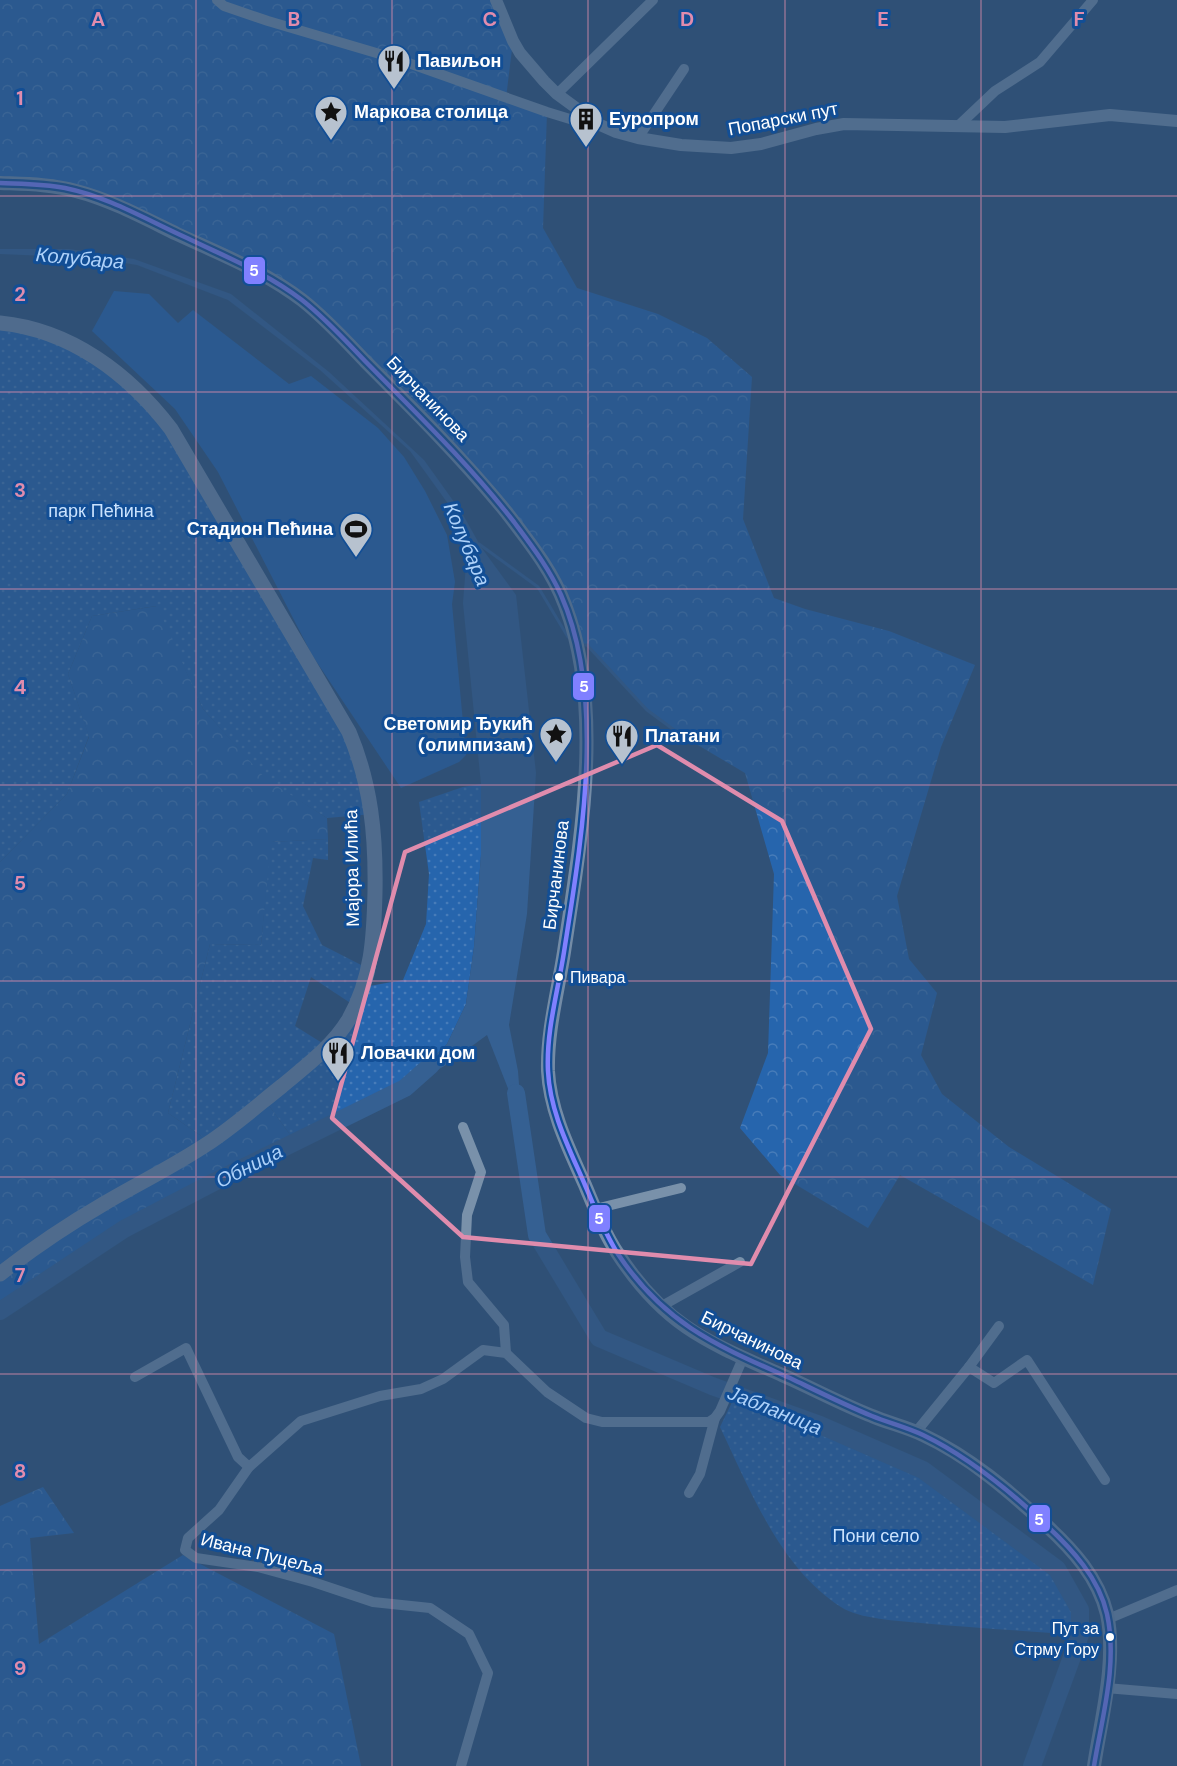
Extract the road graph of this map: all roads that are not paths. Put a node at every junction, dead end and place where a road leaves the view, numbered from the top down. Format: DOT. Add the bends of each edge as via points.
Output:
graph roads {
  1 [pos="217,0"];
  2 [pos="496,0"];
  3 [pos="653,0"];
  4 [pos="1093,0"];
  5 [pos="684,69"];
  6 [pos="557,94"];
  7 [pos="1177,121"];
  8 [pos="598,124"];
  9 [pos="957,127"];
  10 [pos="638,138"];
  11 [pos="0,183"];
  12 [pos="0,323"];
  13 [pos="462,1127"];
  14 [pos="681,1188"];
  15 [pos="595,1209"];
  16 [pos="740,1262"];
  17 [pos="0,1274"];
  18 [pos="660,1307"];
  19 [pos="999,1326"];
  20 [pos="506,1353"];
  21 [pos="743,1358"];
  22 [pos="969,1367"];
  23 [pos="135,1377"];
  24 [pos="718,1414"];
  25 [pos="916,1432"];
  26 [pos="249,1467"];
  27 [pos="1105,1480"];
  28 [pos="689,1493"];
  29 [pos="1177,1590"];
  30 [pos="1106,1613"];
  31 [pos="1106,1688"];
  32 [pos="1177,1694"];
  33 [pos="461,1766"];
  34 [pos="1094,1766"];
  1 -- 8 [label="street" via="268,21 400,60 547,112"];
  2 -- 6 [label="street, Попарски пут" via="520,53"];
  3 -- 6 [label="street"];
  4 -- 9 [label="street" via="1040,62 995,90"];
  5 -- 10 [label="street"];
  6 -- 8 [label="street, Попарски пут"];
  7 -- 9 [label="street, Попарски пут" via="1110,115 1005,127"];
  8 -- 10 [label="street, Попарски пут"];
  9 -- 10 [label="street, Попарски пут" via="836,125 742,148 698,147"];
  11 -- 15 [label="main road, Бирчанинова" via="73,190 105,200 282,285 325,320 448,446 491,493 544,563 565,603 577,646 586,754 581,825 548,1072 559,1122"];
  12 -- 17 [label="main road, Мајора Илића" via="50,334 89,353 134,387 171,429 349,732 368,789 376,865 369,969 349,1019 327,1047 210,1142 84,1216"];
  13 -- 20 [label="street" via="481,1172 467,1215 468,1282 504,1325"];
  14 -- 15 [label="street"];
  15 -- 18 [label="main road, Бирчанинова" via="617,1252"];
  16 -- 18 [label="street"];
  18 -- 21 [label="main road, Бирчанинова" via="700,1338"];
  19 -- 22 [label="street"];
  20 -- 24 [label="street" via="547,1392 586,1418 603,1422 704,1423"];
  20 -- 26 [label="street, Ивана Пуцеља" via="483,1350 443,1379 421,1389 380,1396 302,1421"];
  21 -- 24 [label="street"];
  21 -- 25 [label="main road, Бирчанинова" via="868,1415"];
  22 -- 25 [label="street"];
  22 -- 27 [label="street" via="994,1383 1027,1360"];
  23 -- 26 [label="street" via="186,1348 238,1456"];
  24 -- 28 [label="street" via="700,1474"];
  25 -- 30 [label="main road, Бирчанинова" via="969,1460 1035,1515 1086,1568"];
  26 -- 33 [label="street, Ивана Пуцеља" via="219,1510 188,1538 185,1550 196,1558 258,1567 373,1602 430,1608 469,1635 488,1673"];
  29 -- 30 [label="street"];
  30 -- 31 [label="main road"];
  31 -- 32 [label="street"];
  31 -- 34 [label="main road"];
}
